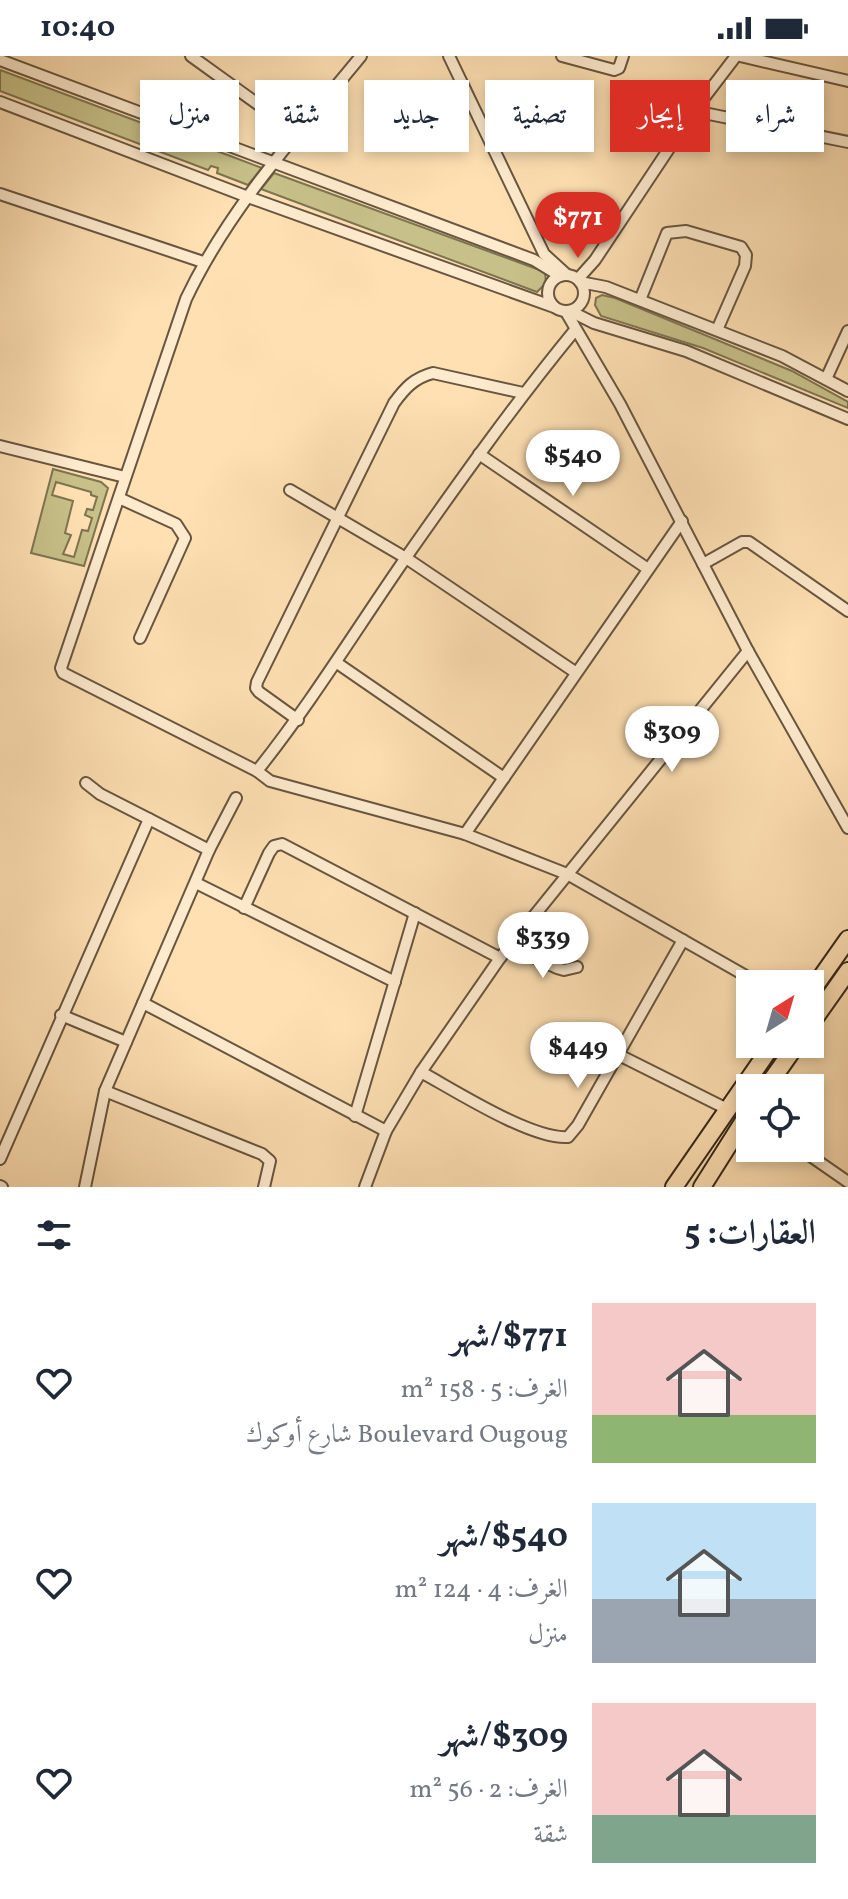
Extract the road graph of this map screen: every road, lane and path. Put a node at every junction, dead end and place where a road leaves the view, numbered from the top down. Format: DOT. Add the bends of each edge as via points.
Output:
graph roads {
  1 [pos="191,56"];
  2 [pos="361,56"];
  3 [pos="449,56"];
  4 [pos="623,56"];
  5 [pos="738,56"];
  6 [pos="570,57"];
  7 [pos="0,60"];
  8 [pos="341,80"];
  9 [pos="848,81"];
  10 [pos="710,91"];
  11 [pos="0,102"];
  12 [pos="255,102"];
  13 [pos="710,114"];
  14 [pos="848,142"];
  15 [pos="282,152"];
  16 [pos="667,152"];
  17 [pos="274,162"];
  18 [pos="0,194"];
  19 [pos="248,197"];
  20 [pos="203,262"];
  21 [pos="571,278"];
  22 [pos="640,300"];
  23 [pos="554,307"];
  24 [pos="568,311"];
  25 [pos="575,330"];
  26 [pos="717,330"];
  27 [pos="848,331"];
  28 [pos="826,379"];
  29 [pos="848,391"];
  30 [pos="523,393"];
  31 [pos="848,419"];
  32 [pos="0,446"];
  33 [pos="479,454"];
  34 [pos="125,477"];
  35 [pos="290,490"];
  36 [pos="119,498"];
  37 [pos="339,519"];
  38 [pos="682,521"];
  39 [pos="406,558"];
  40 [pos="703,564"];
  41 [pos="648,569"];
  42 [pos="848,611"];
  43 [pos="140,638"];
  44 [pos="748,651"];
  45 [pos="337,663"];
  46 [pos="575,672"];
  47 [pos="298,720"];
  48 [pos="257,771"];
  49 [pos="504,778"];
  50 [pos="86,783"];
  51 [pos="236,798"];
  52 [pos="149,819"];
  53 [pos="848,828"];
  54 [pos="465,834"];
  55 [pos="209,850"];
  56 [pos="567,874"];
  57 [pos="196,883"];
  58 [pos="244,908"];
  59 [pos="415,913"];
  60 [pos="848,939"];
  61 [pos="683,940"];
  62 [pos="509,946"];
  63 [pos="500,958"];
  64 [pos="577,967"];
  65 [pos="736,970"];
  66 [pos="848,971"];
  67 [pos="824,973"];
  68 [pos="395,982"];
  69 [pos="143,1003"];
  70 [pos="824,1005"];
  71 [pos="61,1015"];
  72 [pos="126,1042"];
  73 [pos="617,1054"];
  74 [pos="763,1058"];
  75 [pos="421,1072"];
  76 [pos="105,1091"];
  77 [pos="727,1109"];
  78 [pos="355,1116"];
  79 [pos="386,1131"];
  80 [pos="736,1134"];
  81 [pos="0,1159"];
  82 [pos="819,1162"];
  83 [pos="848,1182"];
  84 [pos="85,1187"];
  85 [pos="264,1187"];
  86 [pos="365,1187"];
  87 [pos="674,1187"];
  88 [pos="702,1187"];
  1 -- 12 [label="street"];
  2 -- 8 [label="street"];
  3 -- 21 [label="street" via="544,254"];
  4 -- 6 [label="street" via="614,70"];
  5 -- 9 [label="street"];
  5 -- 10 [label="street"];
  7 -- 17 [label="street"];
  11 -- 19 [label="street"];
  13 -- 14 [label="street"];
  15 -- 17 [label="street"];
  16 -- 21 [label="street" via="595,260"];
  17 -- 19 [label="street"];
  17 -- 21 [label="street"];
  18 -- 20 [label="street"];
  19 -- 20 [label="street"];
  19 -- 23 [label="street"];
  20 -- 34 [label="street"];
  21 -- 22 [label="street"];
  21 -- 23 [label="street" via="552,281 548,290"];
  21 -- 24 [label="street" via="584,290 578,307"];
  22 -- 26 [label="street"];
  22 -- 26 [label="street" via="667,233 686,231 741,247 745,266"];
  23 -- 24 [label="street"];
  24 -- 25 [label="street"];
  24 -- 31 [label="street" via="686,351"];
  25 -- 30 [label="street"];
  25 -- 38 [label="street"];
  26 -- 28 [label="street"];
  27 -- 28 [label="street"];
  28 -- 29 [label="street"];
  30 -- 33 [label="street"];
  30 -- 37 [label="street" via="433,373 421,376 394,403"];
  32 -- 34 [label="street"];
  33 -- 39 [label="street"];
  33 -- 41 [label="street"];
  34 -- 36 [label="street"];
  35 -- 37 [label="street"];
  36 -- 43 [label="street" via="176,524 185,538"];
  36 -- 48 [label="street" via="63,673"];
  37 -- 39 [label="street"];
  37 -- 47 [label="street" via="256,688"];
  38 -- 40 [label="street"];
  38 -- 41 [label="street"];
  39 -- 45 [label="street"];
  39 -- 46 [label="street"];
  40 -- 42 [label="street" via="749,542"];
  40 -- 44 [label="street"];
  41 -- 46 [label="street"];
  44 -- 53 [label="street"];
  44 -- 56 [label="street"];
  45 -- 47 [label="street"];
  45 -- 49 [label="street"];
  46 -- 49 [label="street"];
  47 -- 48 [label="street"];
  48 -- 54 [label="street" via="270,781"];
  49 -- 54 [label="street"];
  50 -- 52 [label="street"];
  51 -- 55 [label="street"];
  52 -- 55 [label="street"];
  52 -- 71 [label="street"];
  54 -- 56 [label="street"];
  55 -- 57 [label="street"];
  56 -- 61 [label="street"];
  56 -- 62 [label="street"];
  57 -- 58 [label="street"];
  57 -- 69 [label="street"];
  58 -- 59 [label="street" via="269,853 282,844"];
  58 -- 68 [label="street"];
  59 -- 63 [label="street"];
  59 -- 68 [label="street"];
  60 -- 67 [label="main road"];
  61 -- 65 [label="street"];
  61 -- 73 [label="street"];
  62 -- 63 [label="street"];
  62 -- 64 [label="street" via="557,968"];
  63 -- 75 [label="street"];
  66 -- 70 [label="main road"];
  68 -- 78 [label="street"];
  69 -- 72 [label="street"];
  69 -- 78 [label="street"];
  71 -- 72 [label="street"];
  71 -- 81 [label="street"];
  72 -- 76 [label="street"];
  73 -- 75 [label="street" via="568,1137 544,1134"];
  73 -- 77 [label="street"];
  74 -- 77 [label="main road"];
  75 -- 79 [label="street"];
  76 -- 84 [label="street"];
  76 -- 85 [label="street" via="262,1154 270,1161"];
  77 -- 87 [label="main road"];
  78 -- 79 [label="street"];
  79 -- 86 [label="street"];
  80 -- 88 [label="main road"];
  82 -- 83 [label="street"];
}
